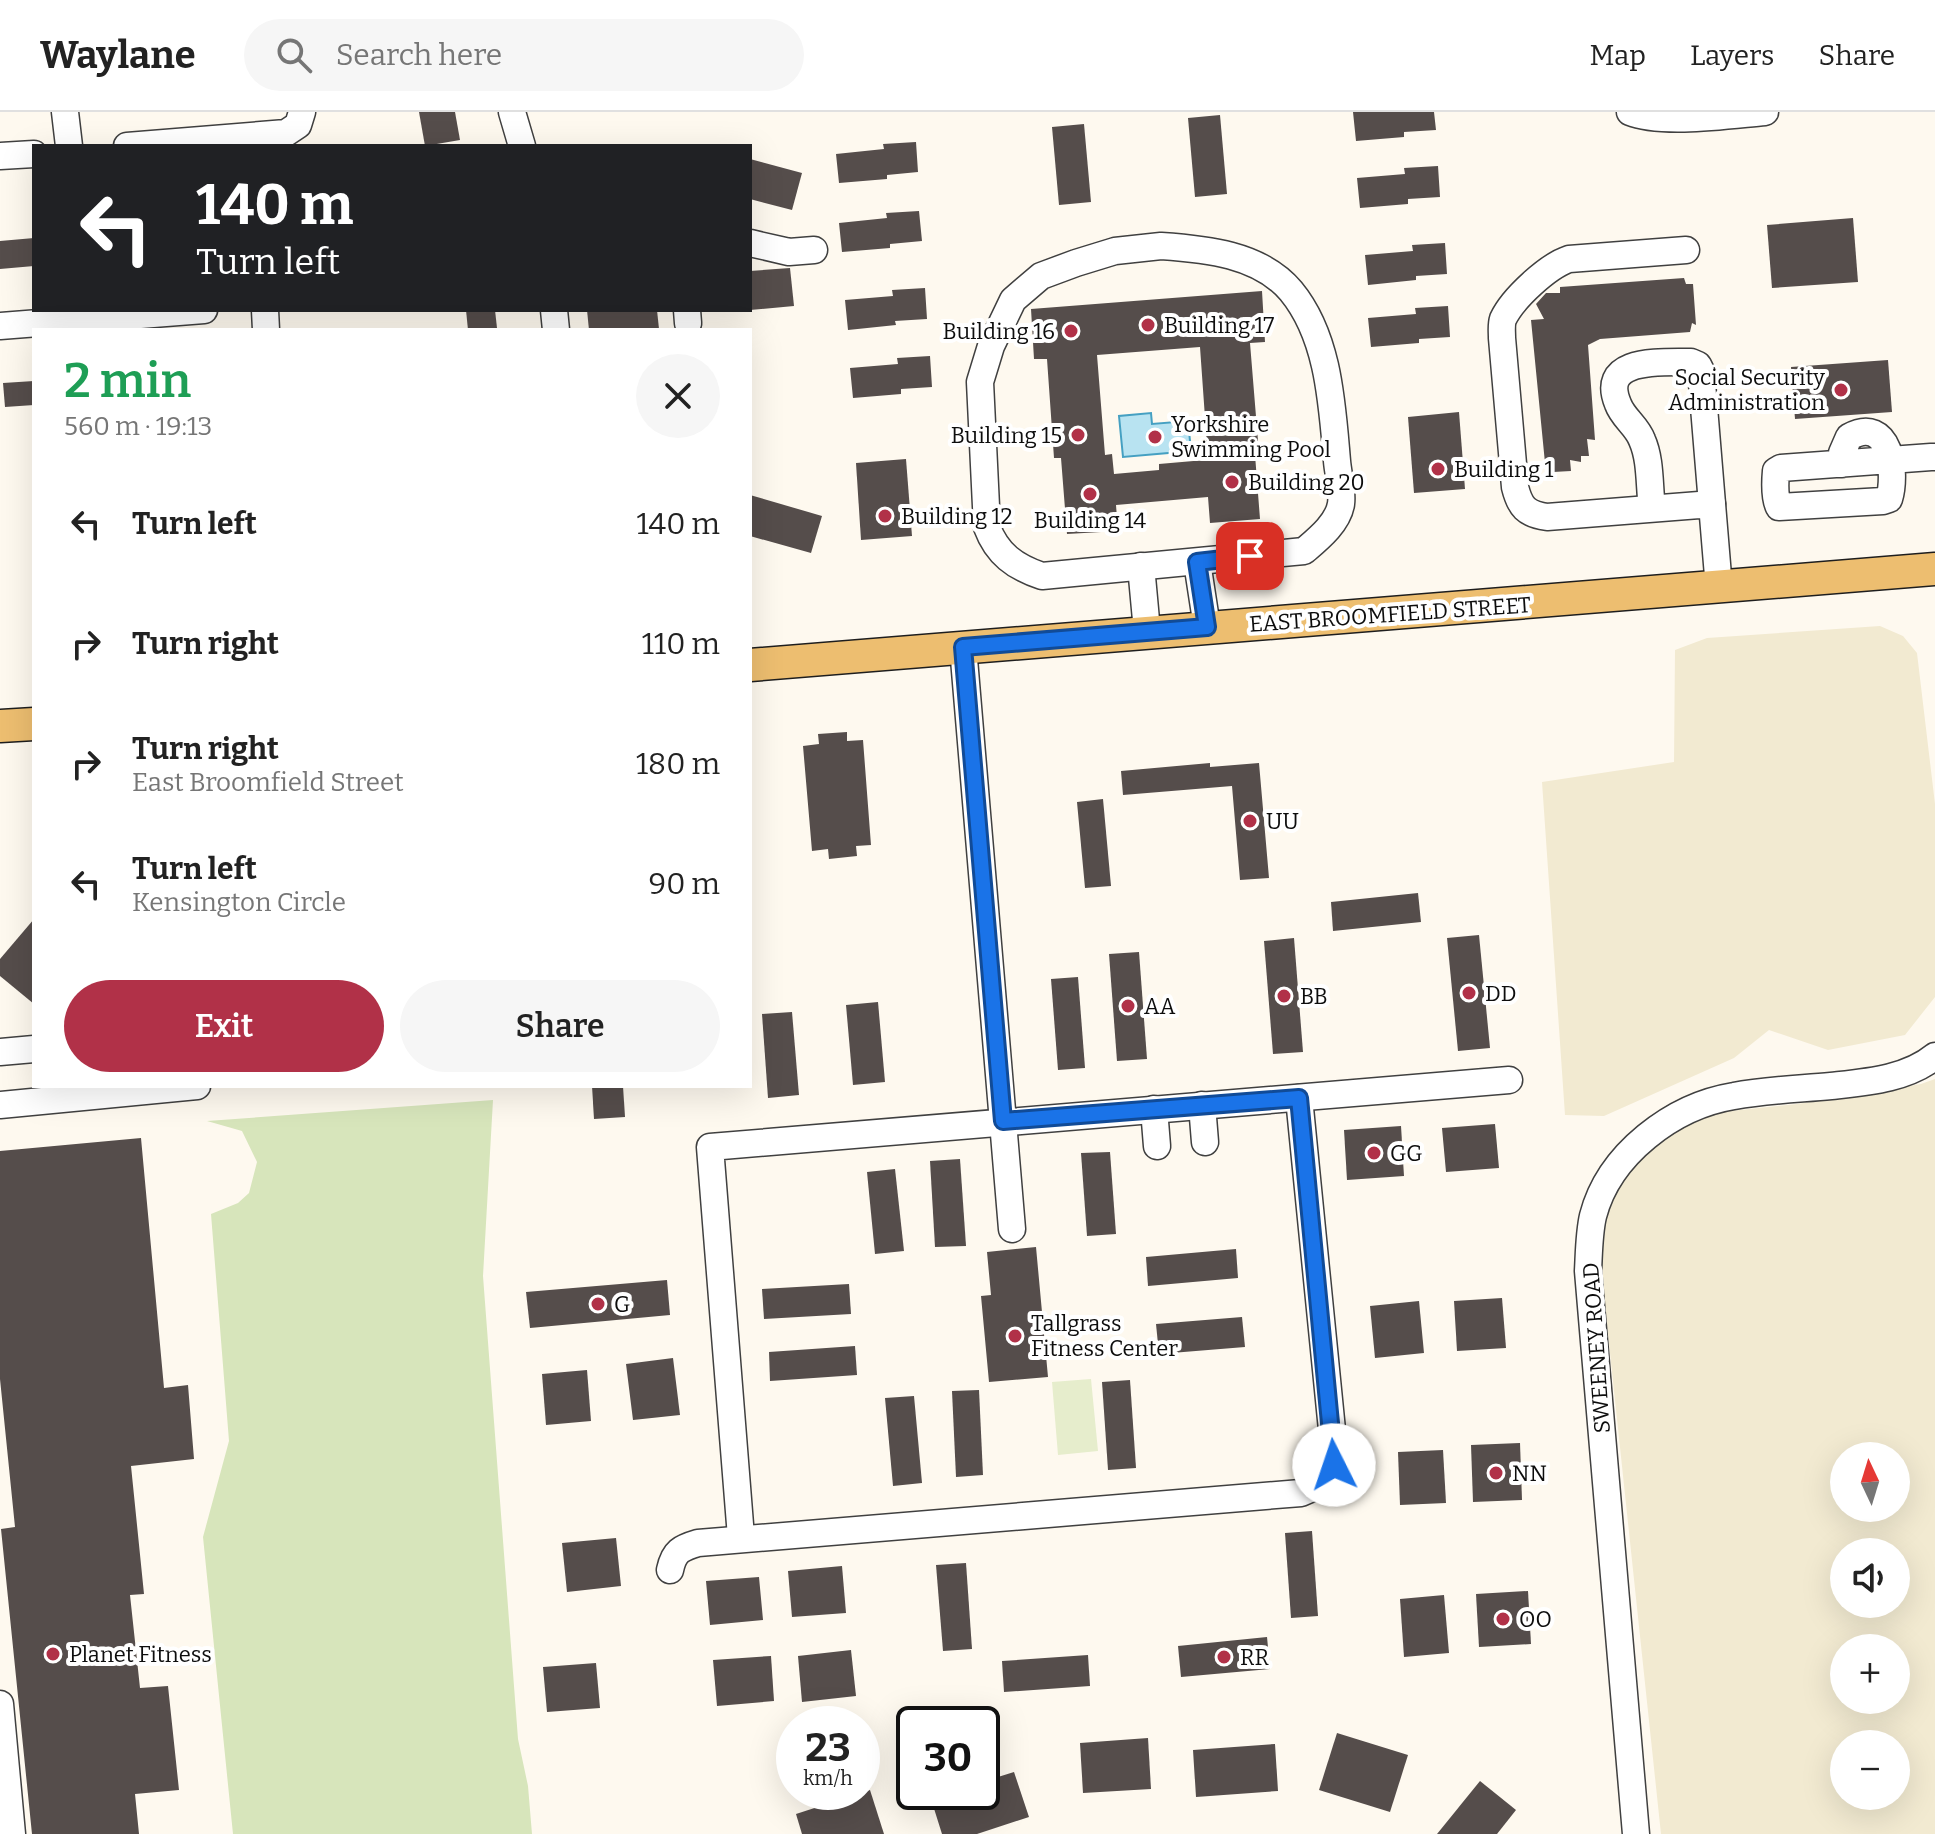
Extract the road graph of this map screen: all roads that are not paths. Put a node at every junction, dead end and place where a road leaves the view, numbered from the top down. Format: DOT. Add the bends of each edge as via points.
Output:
graph roads {
  1 [pos="65,112"];
  2 [pos="302,112"];
  3 [pos="512,112"];
  4 [pos="1630,112"];
  5 [pos="1765,112"];
  6 [pos="69,144"];
  7 [pos="151,144"];
  8 [pos="521,144"];
  9 [pos="32,154"];
  10 [pos="0,156"];
  11 [pos="752,243"];
  12 [pos="814,250"];
  13 [pos="1686,250"];
  14 [pos="178,312"];
  15 [pos="0,326"];
  16 [pos="1935,457"];
  17 [pos="1890,460"];
  18 [pos="1712,504"];
  19 [pos="1652,508"];
  20 [pos="1197,562"];
  21 [pos="1141,566"];
  22 [pos="1935,569"];
  23 [pos="1719,588"];
  24 [pos="1207,627"];
  25 [pos="1147,631"];
  26 [pos="963,647"];
  27 [pos="752,665"];
  28 [pos="32,724"];
  29 [pos="0,726"];
  30 [pos="32,1049"];
  31 [pos="0,1052"];
  32 [pos="1935,1056"];
  33 [pos="1509,1080"];
  34 [pos="176,1088"];
  35 [pos="1299,1098"];
  36 [pos="0,1105"];
  37 [pos="1202,1105"];
  38 [pos="1154,1109"];
  39 [pos="1003,1121"];
  40 [pos="1205,1142"];
  41 [pos="1157,1146"];
  42 [pos="1012,1229"];
  43 [pos="741,1537"];
  44 [pos="670,1570"];
  45 [pos="0,1715"];
  46 [pos="2,1760"];
  47 [pos="12,1834"];
  48 [pos="1636,1834"];
  1 -- 6 [label="street"];
  2 -- 7 [label="street" via="298,125 286,133"];
  3 -- 8 [label="street"];
  4 -- 5 [label="street" via="1702,118"];
  9 -- 10 [label="street"];
  11 -- 12 [label="street" via="789,252"];
  13 -- 19 [label="street" via="1560,262 1532,285 1501,323 1515,487 1523,509 1547,517"];
  14 -- 15 [label="street"];
  16 -- 17 [label="street"];
  17 -- 17 [label="street" via="1781,468 1776,471 1776,502 1779,507 1883,501 1891,495"];
  18 -- 19 [label="street"];
  18 -- 19 [label="street" via="1698,365 1630,365 1621,371 1616,393 1646,449"];
  18 -- 23 [label="street"];
  20 -- 21 [label="street"];
  20 -- 21 [label="street" via="1304,551 1323,534 1341,504 1331,390 1313,329 1291,291 1239,258 1161,246 1115,251 1041,276 1013,300 980,382 987,527 993,544 1023,570 1042,576"];
  20 -- 24 [label="street"];
  21 -- 25 [label="street"];
  22 -- 23 [label="main road, EAST BROOMFIELD STREET"];
  23 -- 24 [label="main road, EAST BROOMFIELD STREET"];
  24 -- 25 [label="main road, EAST BROOMFIELD STREET"];
  25 -- 26 [label="main road, EAST BROOMFIELD STREET"];
  26 -- 27 [label="main road, EAST BROOMFIELD STREET"];
  26 -- 39 [label="street"];
  28 -- 29 [label="main road"];
  30 -- 31 [label="street"];
  32 -- 48 [label="street, SWEENEY ROAD" via="1878,1081 1732,1096 1689,1111 1647,1134 1615,1168 1593,1216 1588,1271"];
  33 -- 35 [label="street"];
  34 -- 36 [label="street"];
  35 -- 37 [label="street"];
  35 -- 43 [label="street" via="1334,1450 1334,1465 1319,1486 1286,1495"];
  37 -- 38 [label="street"];
  37 -- 40 [label="street"];
  38 -- 39 [label="street"];
  38 -- 41 [label="street"];
  39 -- 42 [label="street"];
  39 -- 43 [label="street" via="710,1147"];
  43 -- 44 [label="street" via="681,1548 673,1555"];
  45 -- 46 [label="street"];
  46 -- 47 [label="street"];
}
